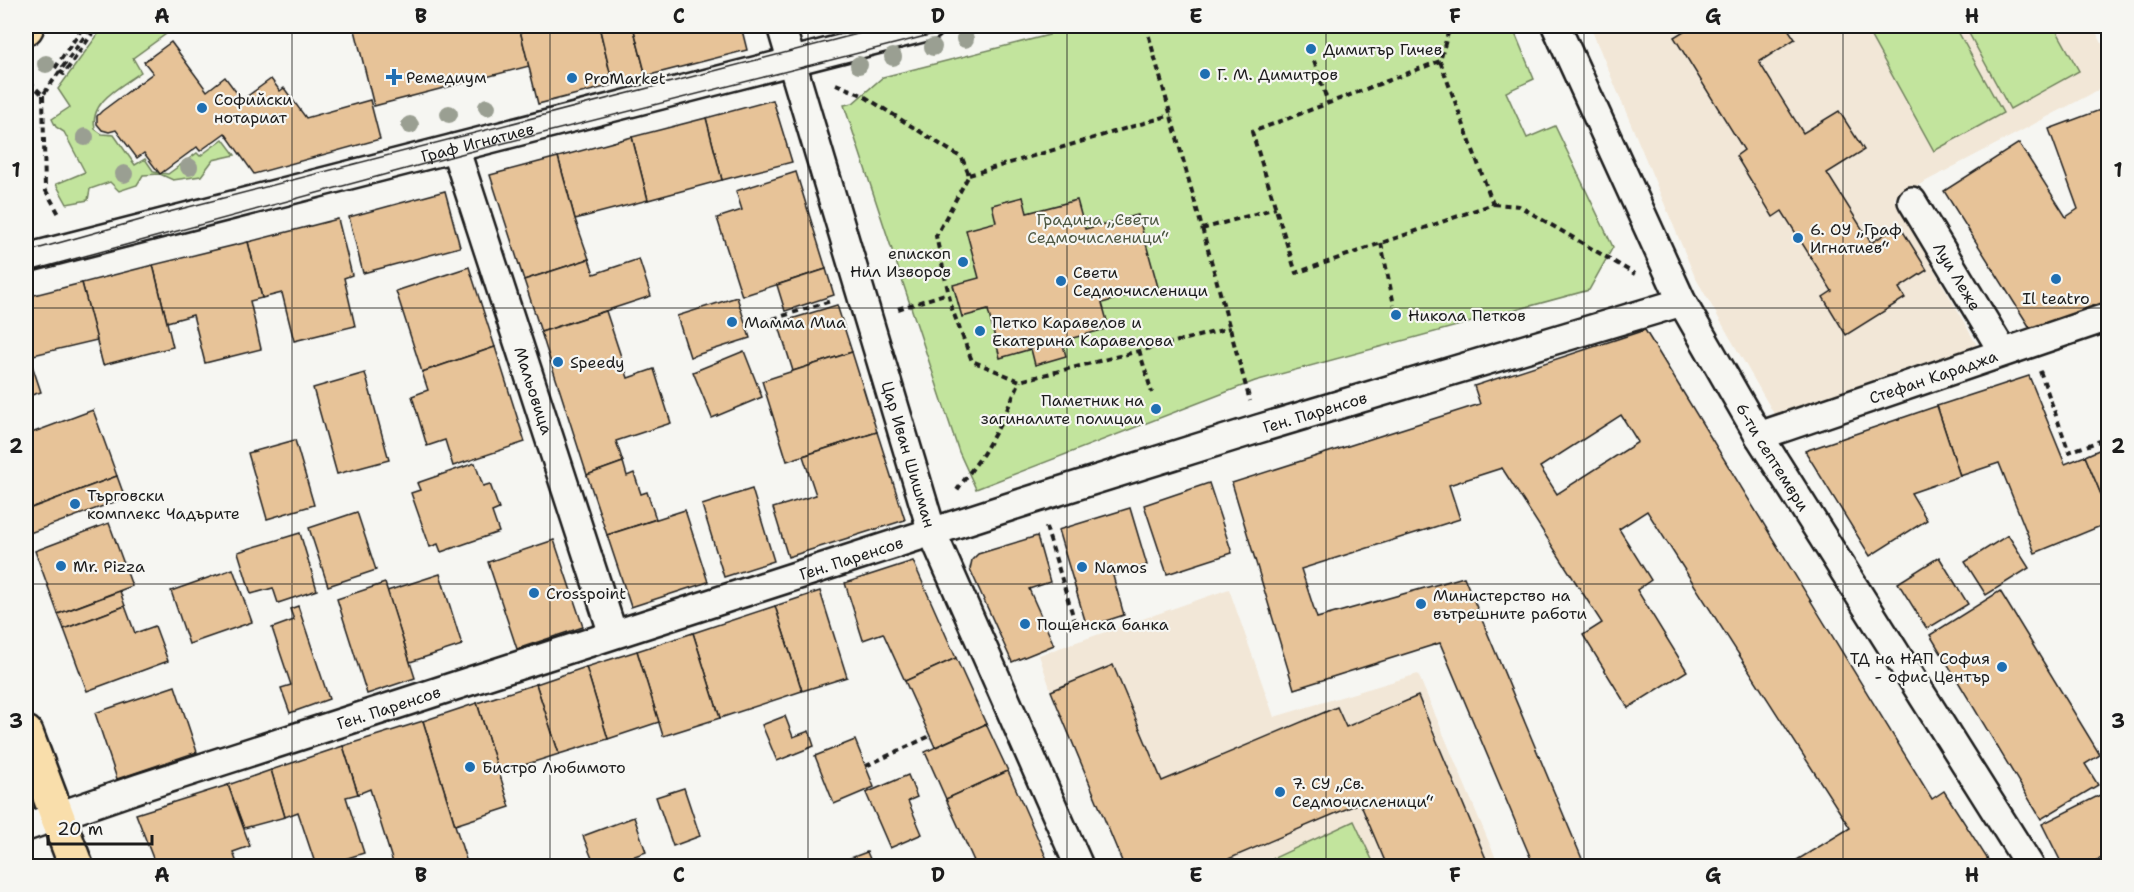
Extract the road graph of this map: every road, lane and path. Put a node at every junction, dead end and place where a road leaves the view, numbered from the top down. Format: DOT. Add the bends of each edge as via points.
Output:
graph roads {
  1 [pos="96,26"];
  2 [pos="781,26"];
  3 [pos="930,26"];
  4 [pos="1146,26"];
  5 [pos="1450,26"];
  6 [pos="1556,26"];
  7 [pos="81,30"];
  8 [pos="87,33"];
  9 [pos="1314,61"];
  10 [pos="1440,61"];
  11 [pos="791,62"];
  12 [pos="55,68"];
  13 [pos="59,71"];
  14 [pos="831,81"];
  15 [pos="28,82"];
  16 [pos="43,95"];
  17 [pos="1328,103"];
  18 [pos="1171,115"];
  19 [pos="454,148"];
  20 [pos="969,175"];
  21 [pos="1912,201"];
  22 [pos="1493,204"];
  23 [pos="56,207"];
  24 [pos="1276,208"];
  25 [pos="1202,229"];
  26 [pos="1381,243"];
  27 [pos="26,258"];
  28 [pos="860,292"];
  29 [pos="948,293"];
  30 [pos="1682,302"];
  31 [pos="1394,305"];
  32 [pos="909,306"];
  33 [pos="2109,317"];
  34 [pos="763,322"];
  35 [pos="1230,328"];
  36 [pos="2030,342"];
  37 [pos="1139,351"];
  38 [pos="2003,352"];
  39 [pos="1020,381"];
  40 [pos="1152,393"];
  41 [pos="1258,429"];
  42 [pos="1759,436"];
  43 [pos="2109,438"];
  44 [pos="1037,498"];
  45 [pos="932,532"];
  46 [pos="1074,619"];
  47 [pos="613,634"];
  48 [pos="26,734"];
  49 [pos="930,736"];
  50 [pos="866,766"];
  51 [pos="56,815"];
  52 [pos="26,827"];
  53 [pos="76,867"];
  54 [pos="1079,867"];
  55 [pos="2030,867"];
  1 -- 13 [label="path" via="64,74"];
  2 -- 11 [label="street, Цар Иван Шишман"];
  3 -- 11 [label="street, Граф Игнатиев"];
  4 -- 18 [label="path"];
  5 -- 10 [label="path"];
  6 -- 30 [label="street, 6-ти септември"];
  7 -- 12 [label="path"];
  8 -- 13 [label="path"];
  9 -- 17 [label="path"];
  10 -- 17 [label="path"];
  10 -- 22 [label="path"];
  11 -- 19 [label="street, Граф Игнатиев"];
  11 -- 28 [label="street, Цар Иван Шишман"];
  13 -- 16 [label="path"];
  14 -- 20 [label="path" via="862,95 962,158"];
  15 -- 16 [label="path"];
  16 -- 23 [label="path" via="45,189"];
  17 -- 24 [label="path" via="1252,132"];
  18 -- 20 [label="path"];
  18 -- 25 [label="path"];
  19 -- 27 [label="street, Граф Игнатиев"];
  19 -- 47 [label="street, Мальовица"];
  20 -- 29 [label="path" via="936,236"];
  21 -- 38 [label="street, Луи Леже"];
  22 -- 26 [label="path"];
  22 -- 30 [label="path" via="1519,206"];
  24 -- 25 [label="path"];
  24 -- 26 [label="path" via="1296,273"];
  25 -- 35 [label="path"];
  26 -- 31 [label="path"];
  28 -- 34 [label="path"];
  28 -- 45 [label="street, Цар Иван Шишман"];
  29 -- 32 [label="path"];
  29 -- 39 [label="path" via="972,361"];
  30 -- 41 [label="street, Ген. Паренсов"];
  30 -- 42 [label="street, 6-ти септември"];
  33 -- 36 [label="street, Стефан Караджа"];
  35 -- 37 [label="path"];
  35 -- 41 [label="path"];
  36 -- 38 [label="street, Стефан Караджа"];
  36 -- 43 [label="path" via="2069,452"];
  37 -- 39 [label="path"];
  37 -- 40 [label="path"];
  38 -- 42 [label="street, Стефан Караджа"];
  39 -- 45 [label="path" via="984,454"];
  41 -- 44 [label="street, Ген. Паренсов"];
  42 -- 55 [label="street, 6-ти септември"];
  44 -- 45 [label="street, Ген. Паренсов"];
  44 -- 46 [label="path"];
  45 -- 47 [label="street, Ген. Паренсов"];
  45 -- 54 [label="street, Цар Иван Шишман"];
  47 -- 51 [label="street, Ген. Паренсов"];
  48 -- 51 [label="main road"];
  49 -- 50 [label="path"];
  51 -- 52 [label="street, Ген. Паренсов"];
  51 -- 53 [label="main road"];
}
